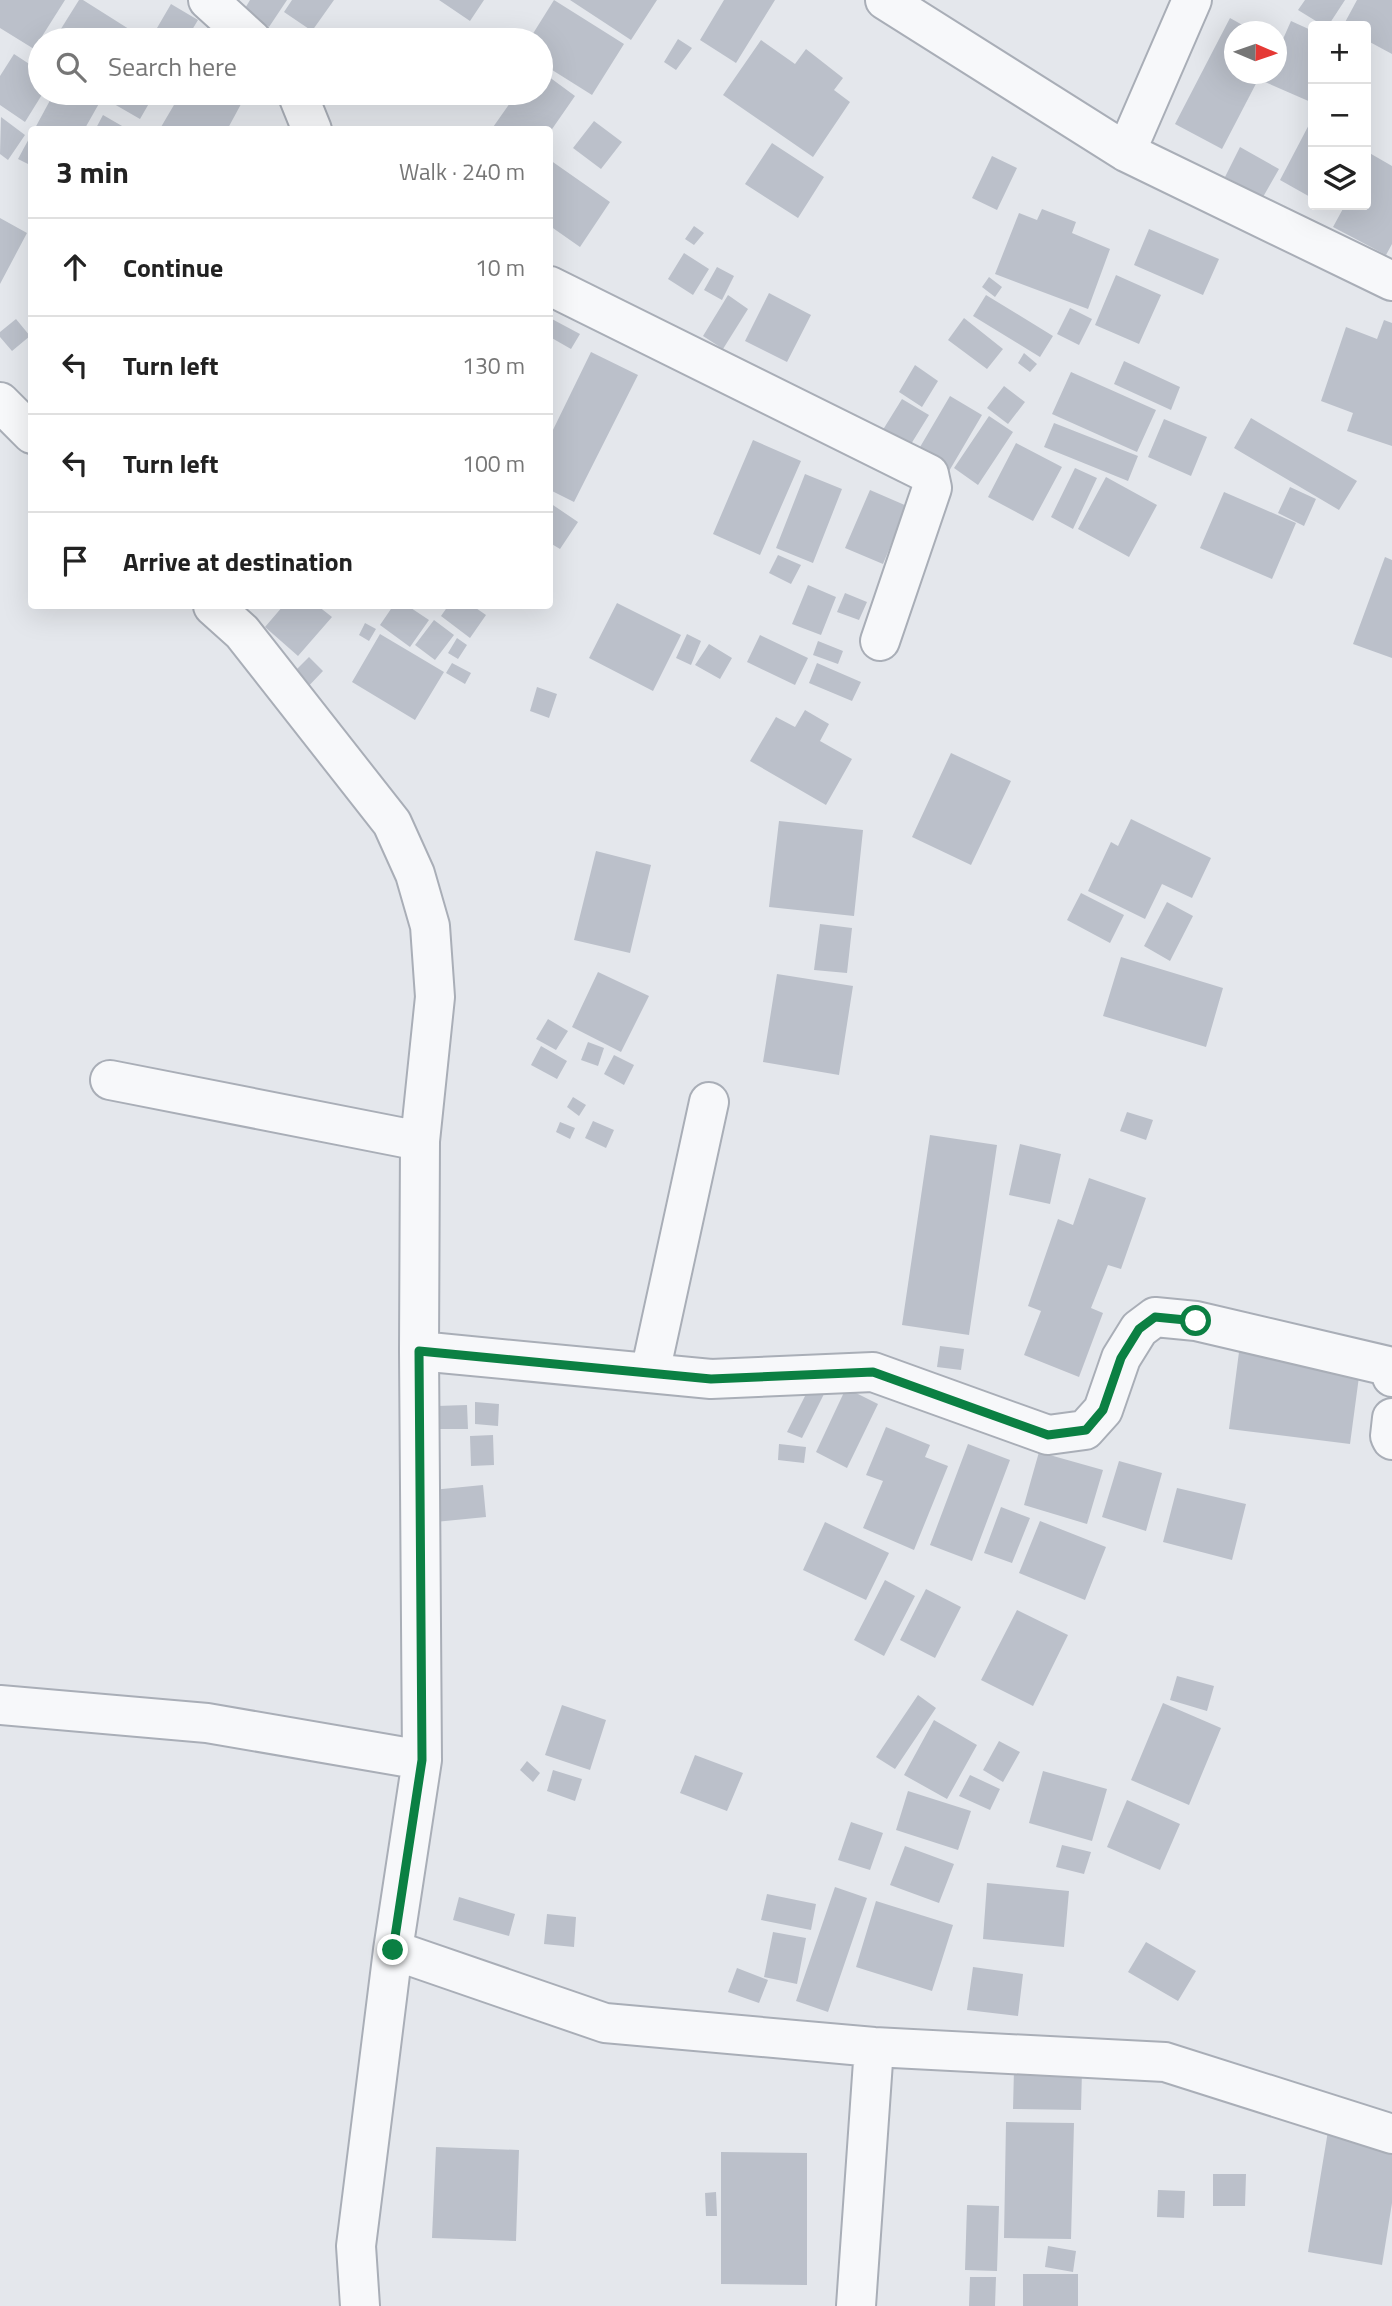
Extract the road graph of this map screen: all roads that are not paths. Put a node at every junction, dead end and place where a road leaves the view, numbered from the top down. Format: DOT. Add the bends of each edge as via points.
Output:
graph roads {
  1 [pos="208,0"];
  2 [pos="885,0"];
  3 [pos="1192,0"];
  4 [pos="239,28"];
  5 [pos="302,105"];
  6 [pos="310,126"];
  7 [pos="1126,152"];
  8 [pos="1392,281"];
  9 [pos="553,287"];
  10 [pos="0,402"];
  11 [pos="28,430"];
  12 [pos="216,609"];
  13 [pos="880,641"];
  14 [pos="110,1080"];
  15 [pos="709,1102"];
  16 [pos="420,1141"];
  17 [pos="419,1351"];
  18 [pos="650,1373"];
  19 [pos="1392,1377"];
  20 [pos="1392,1418"];
  21 [pos="1392,1440"];
  22 [pos="0,1706"];
  23 [pos="422,1760"];
  24 [pos="393,1950"];
  25 [pos="874,2046"];
  26 [pos="1392,2134"];
  27 [pos="359,2306"];
  28 [pos="856,2306"];
  1 -- 4 [label="street"];
  2 -- 7 [label="street"];
  3 -- 7 [label="street"];
  5 -- 6 [label="street"];
  7 -- 8 [label="street"];
  9 -- 13 [label="street" via="929,474 932,488"];
  10 -- 11 [label="street"];
  12 -- 16 [label="street" via="242,632 392,823 415,874 429,926 435,997"];
  14 -- 16 [label="street"];
  15 -- 18 [label="street"];
  16 -- 17 [label="street"];
  17 -- 18 [label="street"];
  17 -- 23 [label="street"];
  18 -- 19 [label="street" via="711,1379 873,1372 1048,1435 1086,1430 1103,1410 1121,1358 1139,1329 1155,1317 1196,1321 1388,1366"];
  20 -- 21 [label="street"];
  22 -- 23 [label="street" via="207,1723"];
  23 -- 24 [label="street"];
  24 -- 25 [label="street" via="605,2023"];
  24 -- 27 [label="street" via="356,2246"];
  25 -- 26 [label="street" via="1165,2062"];
  25 -- 28 [label="street"];
}
